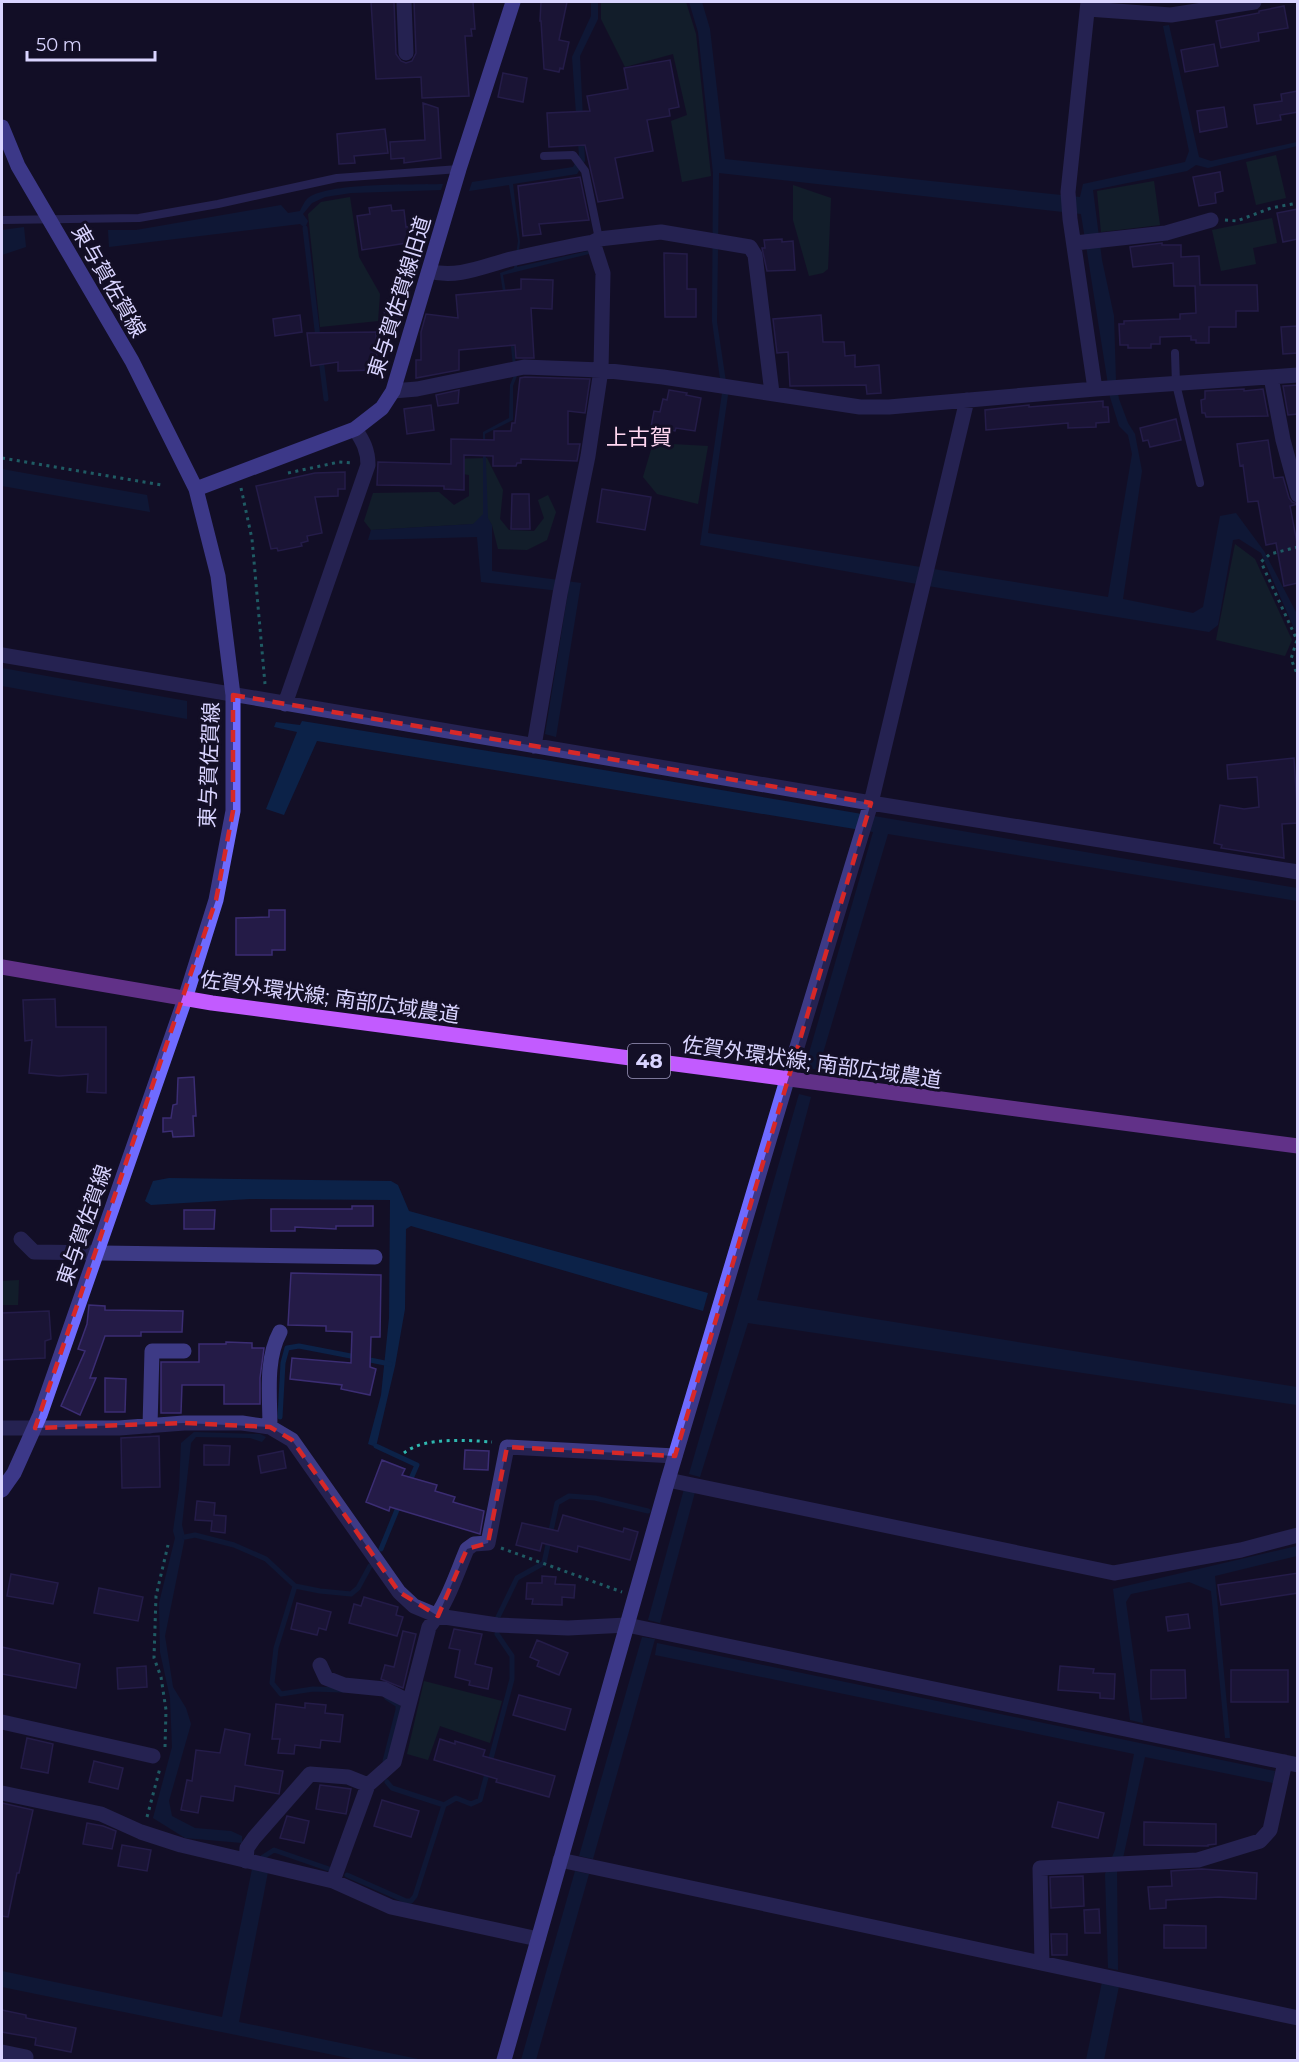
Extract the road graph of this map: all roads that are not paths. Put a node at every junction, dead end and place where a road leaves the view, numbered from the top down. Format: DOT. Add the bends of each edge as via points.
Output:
graph roads {
  1 [pos="404,2"];
  2 [pos="513,2"];
  3 [pos="1254,2"];
  4 [pos="1088,5"];
  5 [pos="406,53"];
  6 [pos="2,127"];
  7 [pos="544,156"];
  8 [pos="459,169"];
  9 [pos="49,219"];
  10 [pos="2,220"];
  11 [pos="1211,220"];
  12 [pos="596,241"];
  13 [pos="1078,242"];
  14 [pos="429,271"];
  15 [pos="1174,353"];
  16 [pos="601,370"];
  17 [pos="1298,375"];
  18 [pos="1271,377"];
  19 [pos="1176,384"];
  20 [pos="1107,389"];
  21 [pos="393,391"];
  22 [pos="772,393"];
  23 [pos="967,400"];
  24 [pos="355,429"];
  25 [pos="1200,483"];
  26 [pos="196,489"];
  27 [pos="1298,495"];
  28 [pos="2,655"];
  29 [pos="233,695"];
  30 [pos="285,704"];
  31 [pos="534,746"];
  32 [pos="870,807"];
  33 [pos="1298,872"];
  34 [pos="2,967"];
  35 [pos="185,999"];
  36 [pos="787,1080"];
  37 [pos="1298,1146"];
  38 [pos="21,1239"];
  39 [pos="96,1253"];
  40 [pos="375,1257"];
  41 [pos="280,1332"];
  42 [pos="184,1351"];
  43 [pos="150,1426"];
  44 [pos="270,1427"];
  45 [pos="2,1428"];
  46 [pos="35,1428"];
  47 [pos="675,1456"];
  48 [pos="668,1480"];
  49 [pos="2,1490"];
  50 [pos="1298,1535"];
  51 [pos="438,1616"];
  52 [pos="627,1625"];
  53 [pos="320,1665"];
  54 [pos="408,1701"];
  55 [pos="2,1722"];
  56 [pos="160,1759"];
  57 [pos="1291,1764"];
  58 [pos="368,1785"];
  59 [pos="2,1793"];
  60 [pos="560,1860"];
  61 [pos="246,1861"];
  62 [pos="333,1881"];
  63 [pos="538,1939"];
  64 [pos="1042,1963"];
  65 [pos="1298,2018"];
  66 [pos="2,2052"];
  67 [pos="25,2061"];
  68 [pos="504,2061"];
  1 -- 5 [label="street"];
  2 -- 8 [label="main road, 東与賀佐賀線旧道"];
  3 -- 4 [label="street" via="1171,15"];
  4 -- 13 [label="street" via="1068,192 1070,219"];
  6 -- 9 [label="main road, 東与賀佐賀線" via="18,166"];
  7 -- 12 [label="lane" via="573,156 585,171"];
  8 -- 9 [label="lane" via="337,178 139,218"];
  8 -- 14 [label="main road, 東与賀佐賀線旧道"];
  9 -- 10 [label="lane"];
  9 -- 26 [label="main road, 東与賀佐賀線" via="132,361"];
  11 -- 13 [label="street" via="1166,233"];
  12 -- 14 [label="street" via="476,270 443,275"];
  12 -- 16 [label="street" via="603,273"];
  12 -- 22 [label="street" via="661,232 750,247 755,255"];
  13 -- 20 [label="street"];
  14 -- 21 [label="main road, 東与賀佐賀線旧道"];
  15 -- 19 [label="lane"];
  16 -- 21 [label="street" via="516,369"];
  16 -- 22 [label="street"];
  16 -- 31 [label="street"];
  17 -- 18 [label="street"];
  18 -- 19 [label="street"];
  18 -- 27 [label="street"];
  19 -- 20 [label="street"];
  19 -- 25 [label="lane"];
  20 -- 23 [label="street"];
  21 -- 24 [label="main road, 東与賀佐賀線旧道" via="382,408"];
  22 -- 23 [label="street" via="860,407"];
  23 -- 32 [label="street"];
  24 -- 26 [label="main road, 東与賀佐賀線旧道"];
  24 -- 30 [label="street" via="364,442 368,465"];
  26 -- 29 [label="main road, 東与賀佐賀線" via="218,576"];
  28 -- 29 [label="street"];
  29 -- 30 [label="street"];
  29 -- 35 [label="main road, 東与賀佐賀線" via="233,811 216,900"];
  30 -- 31 [label="street"];
  31 -- 32 [label="street"];
  32 -- 33 [label="street"];
  32 -- 36 [label="street"];
  34 -- 35 [label="main road, 佐賀外環状線; 南部広域農道 / 48"];
  35 -- 36 [label="main road, 佐賀外環状線; 南部広域農道 / 48"];
  35 -- 39 [label="main road, 東与賀佐賀線"];
  36 -- 37 [label="main road, 佐賀外環状線; 南部広域農道 / 48"];
  36 -- 47 [label="main road"];
  38 -- 39 [label="street" via="34,1252"];
  39 -- 40 [label="street"];
  39 -- 46 [label="main road, 東与賀佐賀線"];
  41 -- 44 [label="street" via="270,1368"];
  42 -- 43 [label="street" via="152,1351"];
  43 -- 44 [label="street" via="219,1423"];
  43 -- 46 [label="street"];
  44 -- 51 [label="street" via="292,1440 399,1593"];
  45 -- 46 [label="street"];
  46 -- 49 [label="main road, 東与賀佐賀線"];
  47 -- 48 [label="main road"];
  47 -- 51 [label="street" via="507,1447 488,1543 467,1549"];
  48 -- 50 [label="street" via="1114,1573 1241,1550"];
  48 -- 52 [label="main road"];
  51 -- 52 [label="street" via="497,1625"];
  51 -- 54 [label="street" via="429,1627"];
  52 -- 57 [label="street"];
  52 -- 60 [label="main road"];
  53 -- 54 [label="street" via="326,1678 344,1685 384,1689"];
  54 -- 58 [label="street" via="394,1762"];
  55 -- 56 [label="street"];
  57 -- 64 [label="street" via="1270,1830 1260,1841 1198,1860 1040,1868"];
  58 -- 61 [label="street" via="348,1777 310,1774 254,1838 247,1848"];
  58 -- 62 [label="street"];
  59 -- 61 [label="street" via="101,1814 144,1834"];
  60 -- 63 [label="main road"];
  60 -- 64 [label="street"];
  61 -- 62 [label="street"];
  62 -- 63 [label="street" via="390,1907"];
  63 -- 68 [label="main road"];
  64 -- 65 [label="street"];
  66 -- 67 [label="street" via="26,2057"];
}
